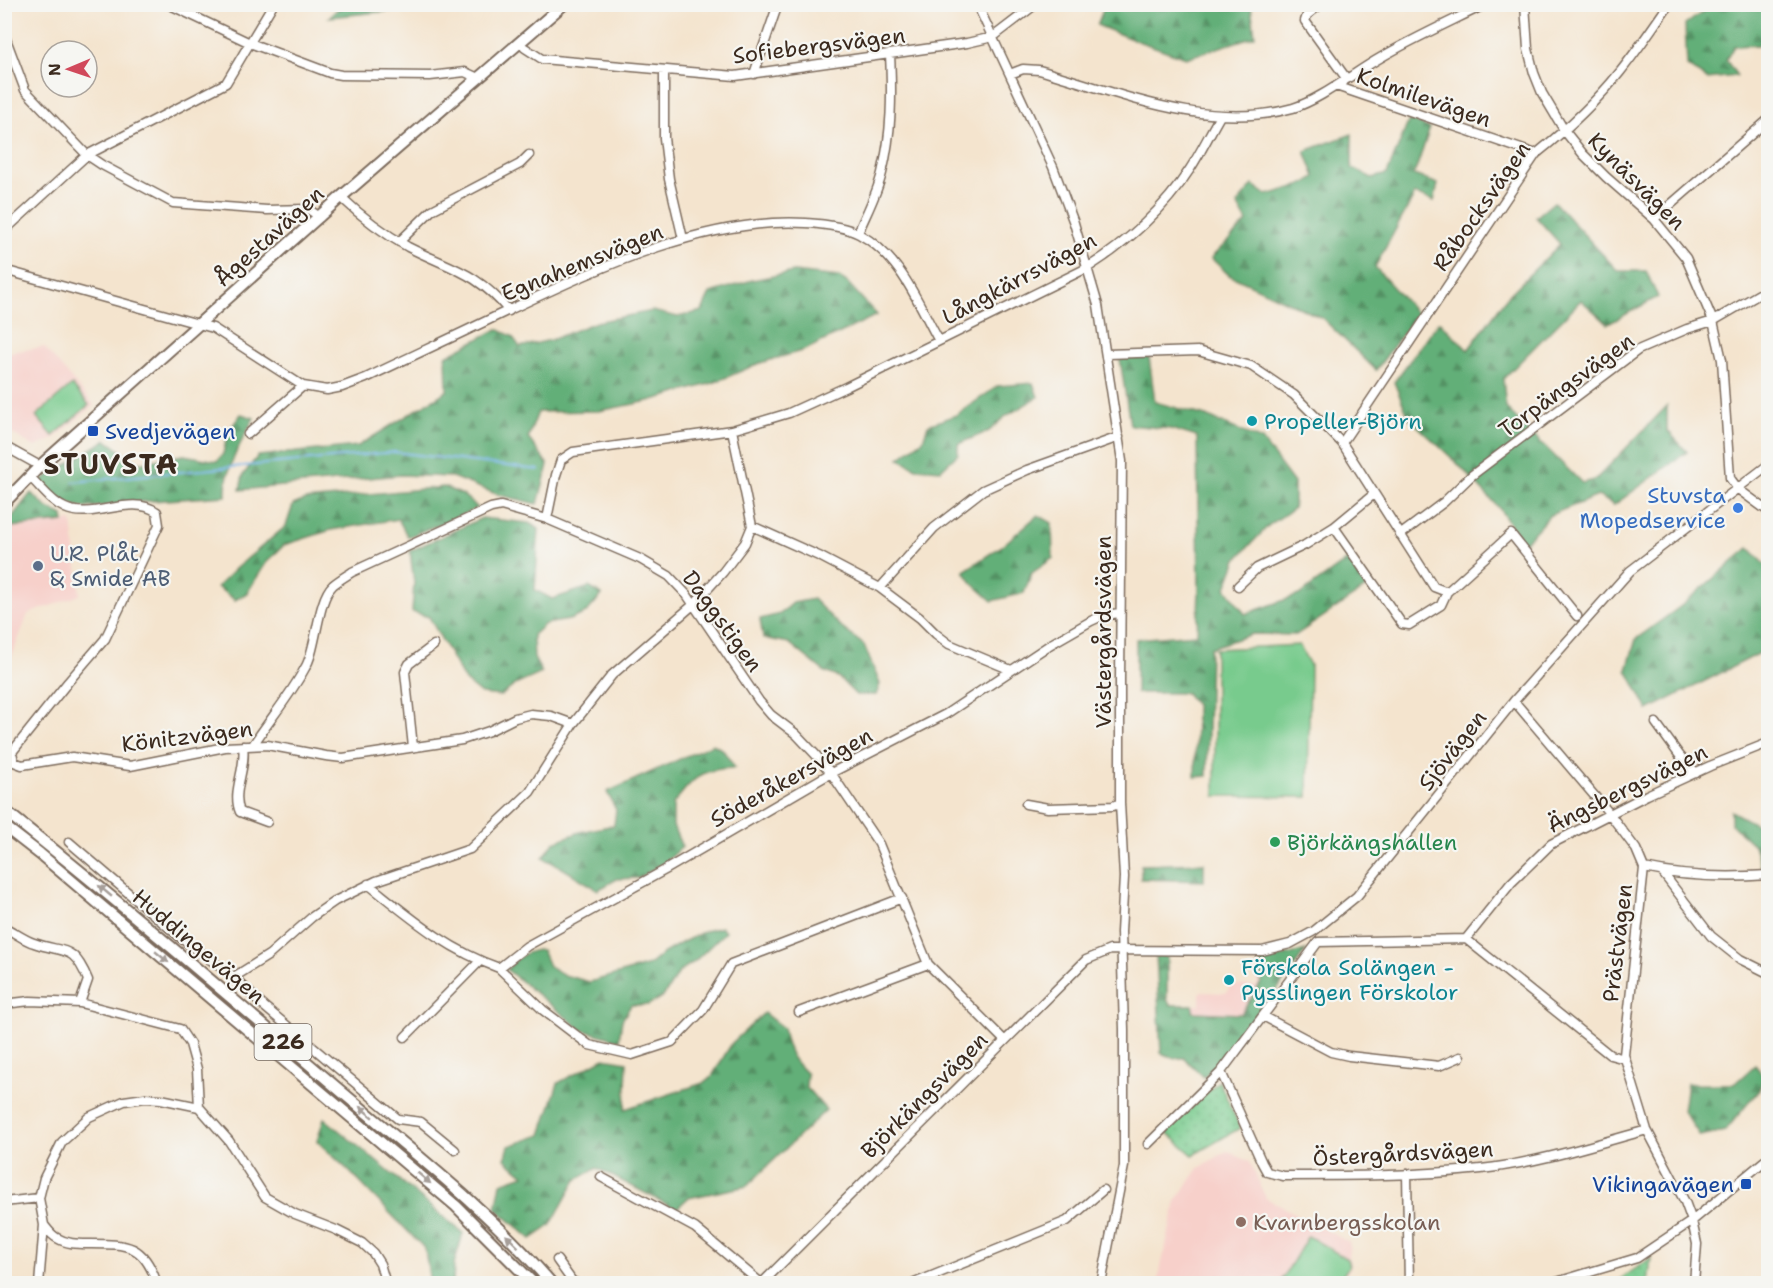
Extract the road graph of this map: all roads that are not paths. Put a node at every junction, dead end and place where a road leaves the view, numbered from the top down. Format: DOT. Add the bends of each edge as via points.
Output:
graph roads {
  1 [pos="168,4"];
  2 [pos="273,4"];
  3 [pos="564,4"];
  4 [pos="778,4"];
  5 [pos="977,4"];
  6 [pos="1036,4"];
  7 [pos="1321,4"];
  8 [pos="1486,4"];
  9 [pos="1525,4"];
  10 [pos="1669,4"];
  11 [pos="4,34"];
  12 [pos="993,37"];
  13 [pos="250,43"];
  14 [pos="525,48"];
  15 [pos="890,54"];
  16 [pos="664,71"];
  17 [pos="754,74"];
  18 [pos="1010,74"];
  19 [pos="478,78"];
  20 [pos="1346,78"];
  21 [pos="1336,86"];
  22 [pos="1220,116"];
  23 [pos="1768,120"];
  24 [pos="1564,130"];
  25 [pos="1536,153"];
  26 [pos="87,155"];
  27 [pos="530,155"];
  28 [pos="341,197"];
  29 [pos="320,217"];
  30 [pos="1654,219"];
  31 [pos="4,231"];
  32 [pos="858,233"];
  33 [pos="683,239"];
  34 [pos="399,242"];
  35 [pos="1088,268"];
  36 [pos="4,270"];
  37 [pos="1768,289"];
  38 [pos="508,311"];
  39 [pos="1713,321"];
  40 [pos="198,325"];
  41 [pos="939,341"];
  42 [pos="1107,354"];
  43 [pos="303,386"];
  44 [pos="732,430"];
  45 [pos="248,434"];
  46 [pos="1119,437"];
  47 [pos="1341,443"];
  48 [pos="4,446"];
  49 [pos="1768,465"];
  50 [pos="40,466"];
  51 [pos="30,477"];
  52 [pos="1738,489"];
  53 [pos="1374,494"];
  54 [pos="4,503"];
  55 [pos="1768,511"];
  56 [pos="547,519"];
  57 [pos="752,526"];
  58 [pos="1334,527"];
  59 [pos="1400,535"];
  60 [pos="1238,586"];
  61 [pos="880,588"];
  62 [pos="1447,592"];
  63 [pos="693,604"];
  64 [pos="1120,613"];
  65 [pos="1576,616"];
  66 [pos="434,645"];
  67 [pos="1011,670"];
  68 [pos="1514,701"];
  69 [pos="573,723"];
  70 [pos="1656,723"];
  71 [pos="1768,743"];
  72 [pos="253,745"];
  73 [pos="243,746"];
  74 [pos="413,747"];
  75 [pos="1696,772"];
  76 [pos="831,773"];
  77 [pos="1120,803"];
  78 [pos="1026,804"];
  79 [pos="4,810"];
  80 [pos="1609,813"];
  81 [pos="267,822"];
  82 [pos="4,826"];
  83 [pos="69,842"];
  84 [pos="1644,868"];
  85 [pos="1662,872"];
  86 [pos="1768,874"];
  87 [pos="368,884"];
  88 [pos="902,898"];
  89 [pos="4,927"];
  90 [pos="1467,939"];
  91 [pos="1122,949"];
  92 [pos="480,961"];
  93 [pos="928,964"];
  94 [pos="499,968"];
  95 [pos="1768,973"];
  96 [pos="234,977"];
  97 [pos="80,1003"];
  98 [pos="4,1004"];
  99 [pos="799,1012"];
  100 [pos="1263,1016"];
  101 [pos="405,1037"];
  102 [pos="1004,1040"];
  103 [pos="1460,1058"];
  104 [pos="1625,1059"];
  105 [pos="1221,1072"];
  106 [pos="199,1107"];
  107 [pos="1647,1130"];
  108 [pos="1148,1144"];
  109 [pos="455,1150"];
  110 [pos="1768,1158"];
  111 [pos="1407,1174"];
  112 [pos="601,1177"];
  113 [pos="1103,1190"];
  114 [pos="39,1198"];
  115 [pos="4,1202"];
  116 [pos="1692,1221"];
  117 [pos="44,1225"];
  118 [pos="557,1260"];
  119 [pos="761,1283"];
  120 [pos="39,1284"];
  121 [pos="157,1284"];
  122 [pos="386,1284"];
  123 [pos="534,1284"];
  124 [pos="552,1284"];
  125 [pos="578,1284"];
  126 [pos="912,1284"];
  127 [pos="1101,1284"];
  128 [pos="1409,1284"];
  129 [pos="1550,1284"];
  130 [pos="1694,1284"];
  1 -- 13 [label="street"];
  2 -- 13 [label="street"];
  3 -- 19 [label="main road, Ågestavägen"];
  4 -- 17 [label="street"];
  5 -- 12 [label="street, Västergårdsvägen"];
  6 -- 12 [label="street, Sofiebergsvägen"];
  7 -- 20 [label="street" via="1305,21"];
  8 -- 20 [label="street"];
  9 -- 24 [label="street, Kynäsvägen" via="1534,72"];
  10 -- 24 [label="street, Råbocksvägen" via="1620,72"];
  11 -- 26 [label="street" via="25,90"];
  12 -- 15 [label="street, Sofiebergsvägen"];
  12 -- 18 [label="street, Västergårdsvägen"];
  13 -- 19 [label="street" via="341,75 430,76 465,72"];
  13 -- 26 [label="street" via="226,83"];
  14 -- 16 [label="street, Sofiebergsvägen" via="542,59"];
  15 -- 17 [label="street, Sofiebergsvägen"];
  15 -- 32 [label="street" via="891,130 882,176"];
  16 -- 17 [label="street, Sofiebergsvägen"];
  16 -- 33 [label="street" via="664,138"];
  18 -- 22 [label="street" via="1023,69 1039,70 1154,103"];
  18 -- 35 [label="street, Västergårdsvägen" via="1053,167"];
  19 -- 28 [label="main road, Ågestavägen"];
  20 -- 21 [label="street"];
  21 -- 22 [label="street" via="1294,107"];
  21 -- 25 [label="street, Kolmilevägen"];
  22 -- 35 [label="street, Långkärrsvägen" via="1189,170 1157,212"];
  23 -- 30 [label="street"];
  24 -- 25 [label="street, Råbocksvägen"];
  24 -- 30 [label="street, Kynäsvägen" via="1606,177"];
  25 -- 47 [label="street, Råbocksvägen"];
  26 -- 29 [label="street" via="173,203 308,209"];
  26 -- 31 [label="street"];
  27 -- 34 [label="street" via="432,210"];
  28 -- 29 [label="main road, Ågestavägen"];
  28 -- 34 [label="street" via="372,225"];
  29 -- 40 [label="main road, Ågestavägen"];
  30 -- 39 [label="street, Kynäsvägen" via="1686,258"];
  32 -- 33 [label="street, Egnahemsvägen" via="819,224 784,222"];
  32 -- 41 [label="street, Egnahemsvägen" via="897,265"];
  33 -- 38 [label="street, Egnahemsvägen" via="628,258"];
  34 -- 38 [label="street" via="470,274"];
  35 -- 41 [label="street, Långkärrsvägen"];
  35 -- 42 [label="street, Västergårdsvägen"];
  36 -- 40 [label="street"];
  37 -- 39 [label="street, Torpängsvägen"];
  38 -- 43 [label="street, Egnahemsvägen" via="342,387"];
  39 -- 52 [label="street, Kynäsvägen" via="1722,360 1730,478"];
  39 -- 59 [label="street, Torpängsvägen" via="1638,350 1471,476"];
  40 -- 43 [label="street" via="222,332"];
  40 -- 50 [label="main road, Ågestavägen"];
  41 -- 44 [label="street, Långkärrsvägen" via="804,407"];
  42 -- 46 [label="street, Västergårdsvägen"];
  42 -- 47 [label="street" via="1198,351 1251,366 1294,395"];
  43 -- 45 [label="street"];
  44 -- 56 [label="street, Långkärrsvägen" via="573,452 561,460"];
  44 -- 57 [label="street"];
  46 -- 61 [label="street" via="983,490 934,528"];
  46 -- 64 [label="street, Västergårdsvägen" via="1123,487"];
  47 -- 53 [label="street"];
  48 -- 50 [label="street"];
  49 -- 52 [label="street, Sjövägen"];
  50 -- 51 [label="main road, Ågestavägen"];
  51 -- 54 [label="main road, Ågestavägen"];
  51 -- 73 [label="street, Könitzvägen" via="67,509 144,506 160,518 105,639 12,752 14,762 22,765 72,757 130,766"];
  52 -- 55 [label="street"];
  52 -- 68 [label="street, Sjövägen" via="1630,571"];
  53 -- 58 [label="street"];
  53 -- 59 [label="street"];
  56 -- 63 [label="street, Daggstigen" via="640,559 669,576"];
  56 -- 72 [label="street, Daggstigen" via="501,506 491,508 352,572 331,587 307,665"];
  57 -- 61 [label="street"];
  57 -- 63 [label="street" via="735,556"];
  58 -- 60 [label="street" via="1257,568"];
  58 -- 62 [label="street" via="1402,624 1409,625 1441,605"];
  59 -- 62 [label="street" via="1434,587"];
  61 -- 67 [label="street" via="949,644"];
  62 -- 65 [label="street" via="1512,534"];
  63 -- 69 [label="street" via="612,675"];
  63 -- 76 [label="street, Daggstigen" via="759,701"];
  64 -- 67 [label="street, Söderåkersvägen" via="1091,621"];
  64 -- 77 [label="street, Västergårdsvägen"];
  66 -- 74 [label="street" via="409,664 405,672"];
  67 -- 76 [label="street, Söderåkersvägen" via="946,714"];
  68 -- 80 [label="street, Prästvägen"];
  68 -- 91 [label="street, Sjövägen" via="1358,896 1314,931 1290,944 1262,951"];
  69 -- 74 [label="street, Könitzvägen" via="531,714 462,740"];
  69 -- 87 [label="street" via="530,792 470,849"];
  70 -- 75 [label="street"];
  71 -- 75 [label="street, Ängsbergsvägen"];
  72 -- 73 [label="street, Könitzvägen"];
  72 -- 74 [label="street, Könitzvägen" via="344,758"];
  73 -- 81 [label="street" via="245,757 235,801 240,812"];
  75 -- 80 [label="street, Ängsbergsvägen"];
  76 -- 88 [label="street, Daggstigen" via="883,851"];
  76 -- 94 [label="street, Söderåkersvägen" via="527,946"];
  77 -- 78 [label="street" via="1048,808"];
  77 -- 91 [label="street, Västergårdsvägen"];
  124 -- 79 [label="main road, Huddingevägen / 226, one-way" via="460,1192 77,867"];
  80 -- 84 [label="street, Prästvägen" via="1636,849"];
  80 -- 90 [label="street, Ängsbergsvägen" via="1551,844 1511,883"];
  82 -- 123 [label="main road, Huddingevägen / 226, one-way" via="456,1206"];
  83 -- 96 [label="street, Huddingevägen"];
  84 -- 85 [label="street"];
  84 -- 104 [label="street, Prästvägen"];
  85 -- 86 [label="street" via="1727,878"];
  85 -- 95 [label="street" via="1711,936 1740,959"];
  87 -- 92 [label="street" via="436,937"];
  87 -- 96 [label="street" via="335,901 269,955"];
  88 -- 93 [label="street, Daggstigen"];
  88 -- 94 [label="street" via="732,964 703,1010 672,1042 632,1055 589,1046"];
  89 -- 97 [label="street" via="32,943 62,949 80,960 88,980"];
  90 -- 100 [label="street" via="1318,942"];
  90 -- 104 [label="street" via="1610,1055"];
  91 -- 102 [label="street, Björkängsvägen" via="1086,960"];
  91 -- 127 [label="street, Västergårdsvägen" via="1124,1166"];
  92 -- 94 [label="street"];
  92 -- 101 [label="street"];
  93 -- 99 [label="street"];
  93 -- 102 [label="street, Daggstigen"];
  96 -- 109 [label="street, Huddingevägen" via="398,1119 421,1122"];
  97 -- 98 [label="street"];
  97 -- 106 [label="street" via="180,1029 190,1044 197,1069"];
  100 -- 103 [label="street" via="1331,1052 1439,1066"];
  100 -- 105 [label="street"];
  102 -- 119 [label="street, Björkängsvägen"];
  104 -- 107 [label="street, Prästvägen"];
  105 -- 108 [label="street"];
  105 -- 111 [label="street, Östergårdsvägen" via="1267,1172 1283,1176"];
  106 -- 114 [label="street" via="145,1098 124,1101 89,1117 62,1142"];
  106 -- 122 [label="street" via="229,1141 265,1197 362,1243 380,1264"];
  107 -- 111 [label="street, Östergårdsvägen" via="1531,1161"];
  107 -- 116 [label="street, Prästvägen"];
  110 -- 116 [label="street"];
  111 -- 128 [label="street"];
  112 -- 119 [label="street" via="695,1228"];
  113 -- 126 [label="street" via="1066,1221"];
  114 -- 115 [label="street"];
  114 -- 117 [label="street"];
  116 -- 129 [label="street" via="1637,1258"];
  116 -- 130 [label="street, Prästvägen" via="1697,1244"];
  117 -- 120 [label="street"];
  117 -- 121 [label="street" via="54,1237 71,1244 109,1244 136,1250 146,1259"];
  118 -- 125 [label="street"];
}
